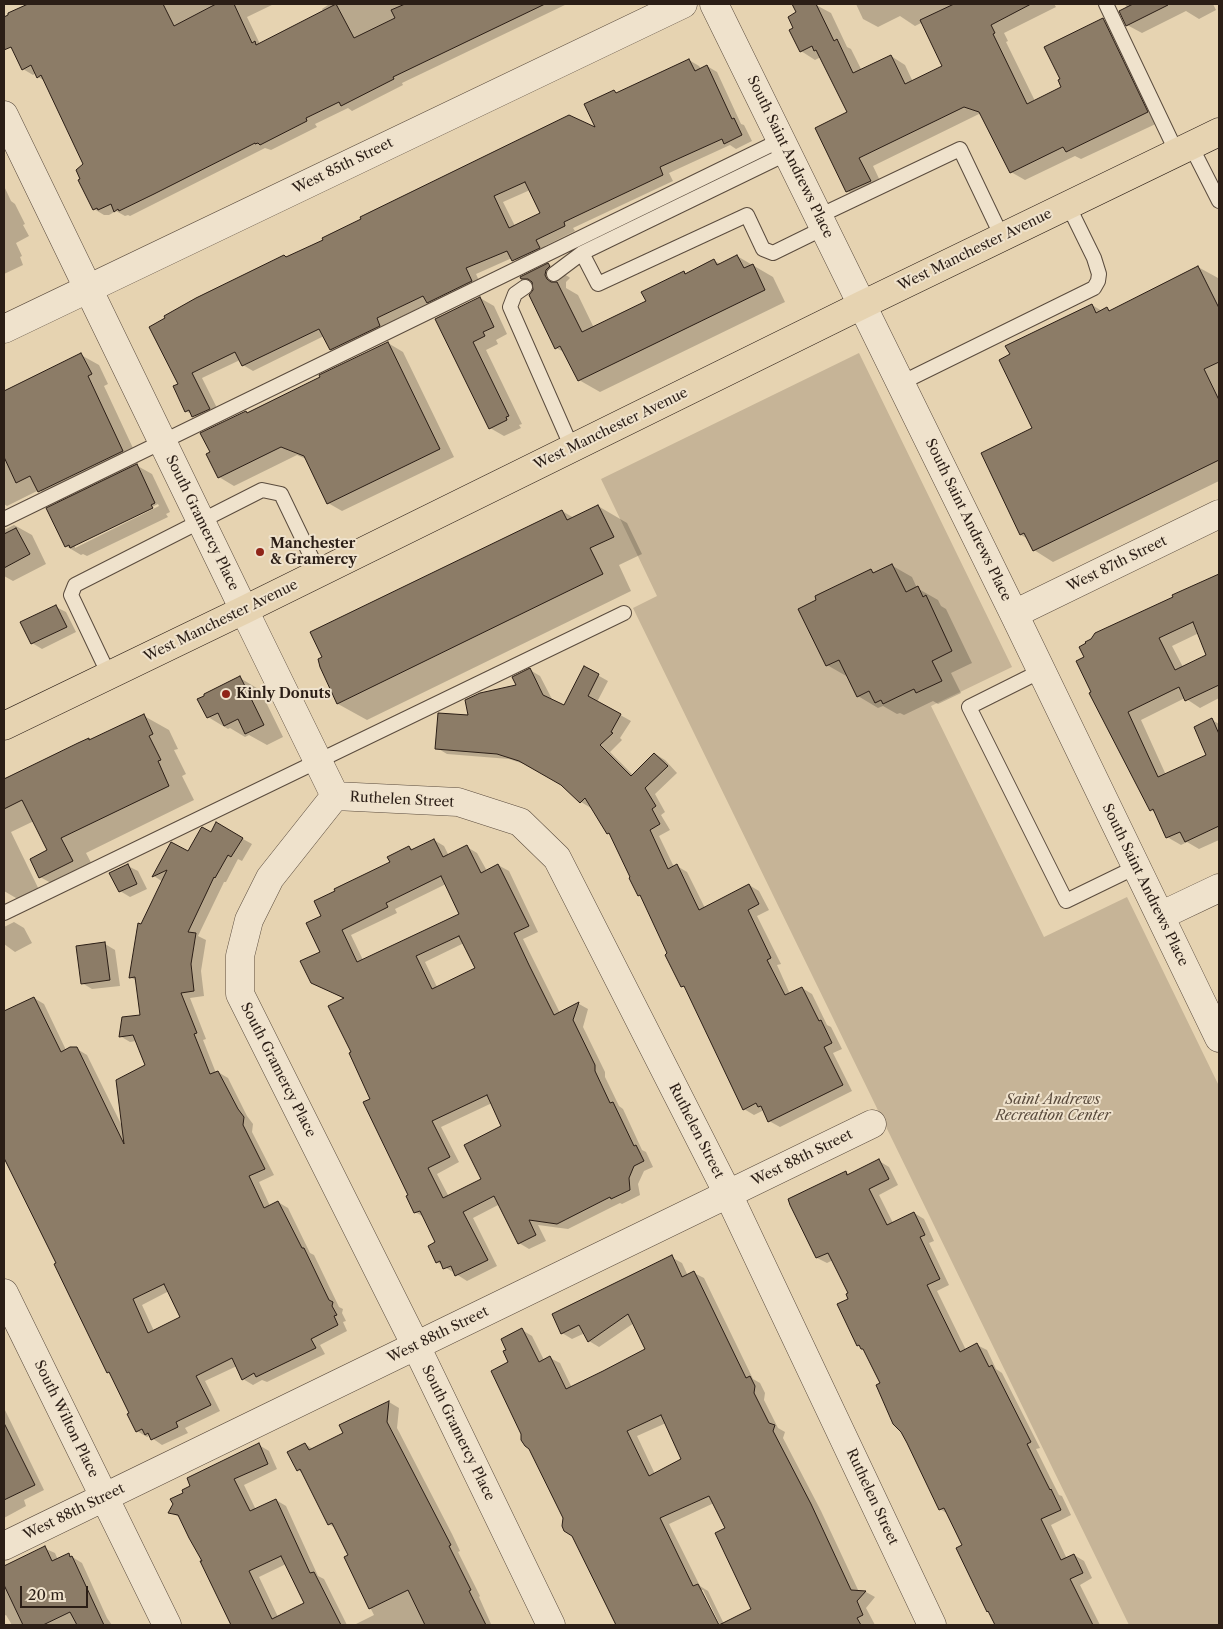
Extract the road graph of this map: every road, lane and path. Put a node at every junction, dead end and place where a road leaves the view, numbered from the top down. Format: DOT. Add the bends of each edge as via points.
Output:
graph roads {
  1 [pos="683,4"];
  2 [pos="714,4"];
  3 [pos="1106,4"];
  4 [pos="4,115"];
  5 [pos="1219,132"];
  6 [pos="785,147"];
  7 [pos="1184,149"];
  8 [pos="1219,201"];
  9 [pos="1068,205"];
  10 [pos="822,222"];
  11 [pos="1002,237"];
  12 [pos="582,253"];
  13 [pos="554,274"];
  14 [pos="88,288"];
  15 [pos="525,288"];
  16 [pos="862,305"];
  17 [pos="4,329"];
  18 [pos="901,383"];
  19 [pos="162,441"];
  20 [pos="572,448"];
  21 [pos="1219,514"];
  22 [pos="4,519"];
  23 [pos="201,520"];
  24 [pos="319,573"];
  25 [pos="244,610"];
  26 [pos="624,613"];
  27 [pos="1014,614"];
  28 [pos="1041,671"];
  29 [pos="109,675"];
  30 [pos="4,726"];
  31 [pos="318,761"];
  32 [pos="335,796"];
  33 [pos="1136,867"];
  34 [pos="1219,888"];
  35 [pos="4,913"];
  36 [pos="1160,916"];
  37 [pos="1219,1038"];
  38 [pos="872,1124"];
  39 [pos="728,1194"];
  40 [pos="4,1293"];
  41 [pos="416,1346"];
  42 [pos="104,1497"];
  43 [pos="4,1546"];
  44 [pos="167,1625"];
  45 [pos="552,1625"];
  46 [pos="932,1625"];
  1 -- 14 [label="street, West 85th Street"];
  2 -- 6 [label="street, South Saint Andrews Place"];
  3 -- 7 [label="lane"];
  4 -- 14 [label="street, South Gramercy Place"];
  5 -- 7 [label="main road, West Manchester Avenue"];
  6 -- 10 [label="street, South Saint Andrews Place"];
  6 -- 12 [label="lane"];
  6 -- 19 [label="lane"];
  7 -- 8 [label="lane"];
  7 -- 9 [label="main road, West Manchester Avenue"];
  9 -- 11 [label="main road, West Manchester Avenue"];
  9 -- 18 [label="lane" via="1094,258 1099,274 1094,288"];
  10 -- 11 [label="lane" via="960,149"];
  10 -- 12 [label="lane" via="772,253 763,249 747,215 598,284"];
  10 -- 16 [label="street, South Saint Andrews Place"];
  11 -- 16 [label="main road, West Manchester Avenue"];
  12 -- 13 [label="lane"];
  14 -- 17 [label="street, West 85th Street"];
  14 -- 19 [label="street, South Gramercy Place"];
  15 -- 20 [label="lane" via="515,294 510,307"];
  16 -- 18 [label="street, South Saint Andrews Place"];
  16 -- 20 [label="main road, West Manchester Avenue"];
  18 -- 27 [label="street, South Saint Andrews Place"];
  19 -- 22 [label="lane"];
  19 -- 23 [label="street, South Gramercy Place"];
  20 -- 24 [label="main road, West Manchester Avenue"];
  21 -- 27 [label="street, West 87th Street"];
  23 -- 24 [label="lane" via="262,490 281,494"];
  23 -- 25 [label="street, South Gramercy Place"];
  23 -- 29 [label="lane" via="75,585 71,595"];
  24 -- 25 [label="main road, West Manchester Avenue"];
  25 -- 29 [label="main road, West Manchester Avenue"];
  25 -- 31 [label="street, South Gramercy Place"];
  26 -- 31 [label="lane"];
  27 -- 28 [label="street, South Saint Andrews Place"];
  28 -- 33 [label="street, South Saint Andrews Place"];
  28 -- 33 [label="lane" via="970,707 1066,902"];
  29 -- 30 [label="main road, West Manchester Avenue"];
  31 -- 32 [label="street, South Gramercy Place"];
  31 -- 35 [label="lane"];
  32 -- 39 [label="street, Ruthelen Street" via="458,802 520,822 557,858"];
  32 -- 41 [label="street, South Gramercy Place" via="270,878 249,920 240,956 240,994"];
  33 -- 36 [label="street, South Saint Andrews Place"];
  34 -- 36 [label="street"];
  36 -- 37 [label="street, South Saint Andrews Place"];
  38 -- 39 [label="street, West 88th Street"];
  39 -- 41 [label="street, West 88th Street"];
  39 -- 46 [label="street, Ruthelen Street"];
  40 -- 42 [label="street, South Wilton Place"];
  41 -- 42 [label="street, West 88th Street"];
  41 -- 45 [label="street, South Gramercy Place"];
  42 -- 43 [label="street, West 88th Street"];
  42 -- 44 [label="street, South Wilton Place"];
}
